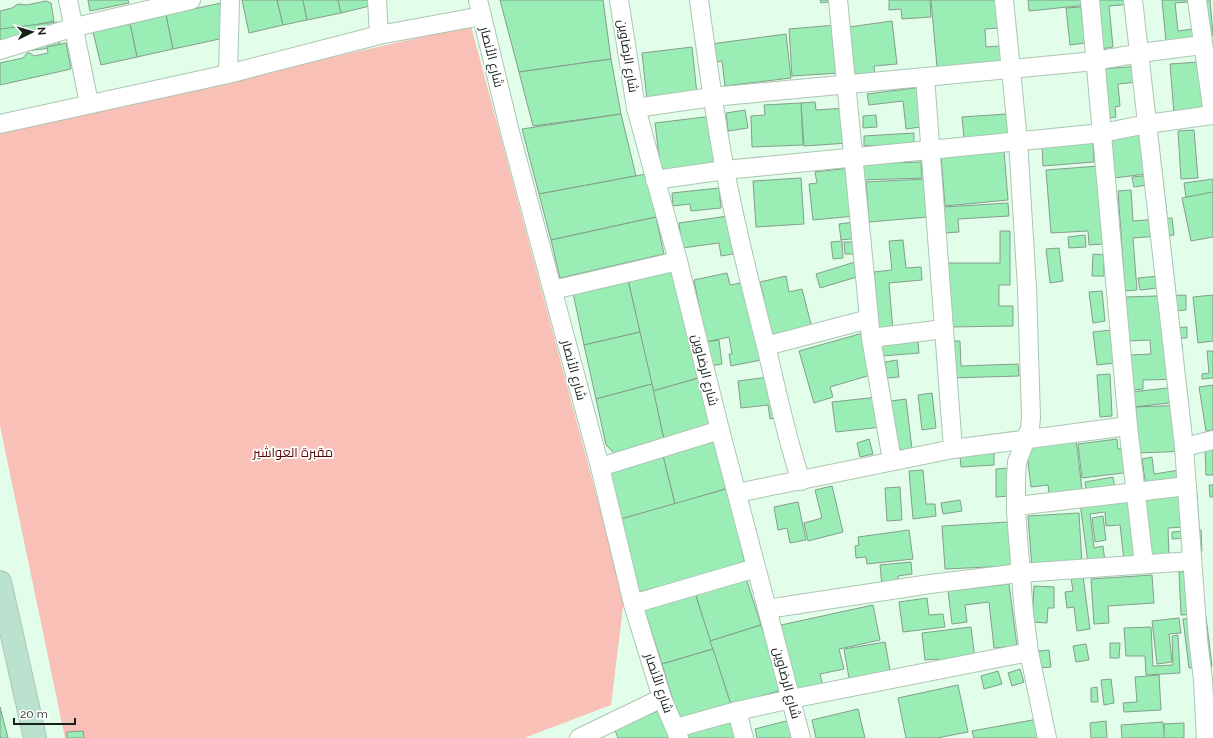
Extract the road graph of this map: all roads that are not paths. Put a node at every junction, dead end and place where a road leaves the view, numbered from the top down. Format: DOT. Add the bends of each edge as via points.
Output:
graph roads {
  1 [pos="68,0"];
  2 [pos="191,0"];
  3 [pos="230,0"];
  4 [pos="377,0"];
  5 [pos="619,0"];
  6 [pos="699,0"];
  7 [pos="838,0"];
  8 [pos="1004,0"];
  9 [pos="1090,0"];
  10 [pos="1133,0"];
  11 [pos="1197,0"];
  12 [pos="140,6"];
  13 [pos="480,8"];
  14 [pos="74,27"];
  15 [pos="380,35"];
  16 [pos="1202,45"];
  17 [pos="0,50"];
  18 [pos="1140,53"];
  19 [pos="1095,61"];
  20 [pos="1011,70"];
  21 [pos="228,74"];
  22 [pos="925,77"];
  23 [pos="846,84"];
  24 [pos="712,97"];
  25 [pos="89,103"];
  26 [pos="636,108"];
  27 [pos="1213,114"];
  28 [pos="0,124"];
  29 [pos="1147,124"];
  30 [pos="1102,133"];
  31 [pos="1018,141"];
  32 [pos="930,149"];
  33 [pos="854,157"];
  34 [pos="725,170"];
  35 [pos="655,180"];
  36 [pos="678,261"];
  37 [pos="553,290"];
  38 [pos="869,319"];
  39 [pos="944,329"];
  40 [pos="871,338"];
  41 [pos="766,346"];
  42 [pos="1128,426"];
  43 [pos="720,430"];
  44 [pos="1026,440"];
  45 [pos="1213,440"];
  46 [pos="1184,447"];
  47 [pos="953,449"];
  48 [pos="892,461"];
  49 [pos="600,467"];
  50 [pos="801,481"];
  51 [pos="1187,486"];
  52 [pos="1135,491"];
  53 [pos="737,493"];
  54 [pos="1016,506"];
  55 [pos="1192,561"];
  56 [pos="1144,564"];
  57 [pos="756,568"];
  58 [pos="1020,574"];
  59 [pos="0,582"];
  60 [pos="633,604"];
  61 [pos="768,609"];
  62 [pos="1206,638"];
  63 [pos="8,649"];
  64 [pos="1029,652"];
  65 [pos="662,698"];
  66 [pos="791,699"];
  67 [pos="737,710"];
  68 [pos="609,732"];
  69 [pos="677,733"];
  70 [pos="35,738"];
  71 [pos="579,738"];
  72 [pos="744,738"];
  73 [pos="802,738"];
  74 [pos="1048,738"];
  75 [pos="1206,738"];
  1 -- 14 [label="street"];
  2 -- 12 [label="street"];
  3 -- 21 [label="street"];
  4 -- 15 [label="street"];
  5 -- 26 [label="street, شارع الرضاوين"];
  6 -- 24 [label="street"];
  7 -- 23 [label="street"];
  8 -- 20 [label="street"];
  9 -- 19 [label="street"];
  10 -- 18 [label="street"];
  11 -- 16 [label="street"];
  12 -- 14 [label="street"];
  13 -- 15 [label="street"];
  13 -- 37 [label="street, شارع الأنصار" via="510,132"];
  14 -- 17 [label="street"];
  14 -- 25 [label="street"];
  15 -- 21 [label="street"];
  16 -- 18 [label="street"];
  16 -- 27 [label="street"];
  18 -- 19 [label="street"];
  18 -- 29 [label="street"];
  19 -- 20 [label="street"];
  19 -- 30 [label="street"];
  20 -- 22 [label="street"];
  20 -- 31 [label="street"];
  21 -- 25 [label="street"];
  22 -- 23 [label="street"];
  22 -- 32 [label="street"];
  23 -- 24 [label="street"];
  23 -- 33 [label="street"];
  24 -- 26 [label="street"];
  24 -- 34 [label="street"];
  25 -- 28 [label="street"];
  26 -- 35 [label="street, شارع الرضاوين"];
  27 -- 29 [label="street"];
  29 -- 30 [label="street"];
  29 -- 46 [label="street"];
  30 -- 31 [label="street"];
  30 -- 42 [label="street"];
  31 -- 32 [label="street"];
  31 -- 44 [label="street" via="1027,288 1031,417"];
  32 -- 33 [label="street"];
  32 -- 39 [label="street"];
  33 -- 34 [label="street"];
  33 -- 38 [label="street"];
  34 -- 35 [label="street"];
  34 -- 41 [label="street" via="747,275"];
  35 -- 36 [label="street, شارع الرضاوين"];
  36 -- 37 [label="street"];
  36 -- 43 [label="street, شارع الرضاوين"];
  37 -- 49 [label="street, شارع الأنصار"];
  38 -- 40 [label="street"];
  38 -- 41 [label="street"];
  39 -- 40 [label="street"];
  39 -- 47 [label="street"];
  40 -- 48 [label="street"];
  41 -- 50 [label="street"];
  42 -- 44 [label="street"];
  42 -- 52 [label="street"];
  43 -- 49 [label="street"];
  43 -- 53 [label="street, شارع الرضاوين"];
  44 -- 47 [label="street"];
  44 -- 54 [label="street" via="1017,462"];
  45 -- 46 [label="street"];
  46 -- 51 [label="street"];
  47 -- 48 [label="street"];
  48 -- 50 [label="street"];
  49 -- 60 [label="street, شارع الأنصار"];
  50 -- 53 [label="street"];
  51 -- 52 [label="street"];
  51 -- 55 [label="street"];
  52 -- 54 [label="street"];
  52 -- 56 [label="street"];
  53 -- 57 [label="street, شارع الرضاوين"];
  54 -- 58 [label="street"];
  55 -- 56 [label="street"];
  55 -- 62 [label="street"];
  56 -- 58 [label="street"];
  57 -- 60 [label="street"];
  57 -- 61 [label="street, شارع الرضاوين"];
  58 -- 61 [label="street" via="930,584"];
  58 -- 64 [label="street"];
  59 -- 63 [label="street"];
  60 -- 65 [label="street, شارع الأنصار"];
  61 -- 66 [label="street, شارع الرضاوين"];
  62 -- 75 [label="street" via="1203,680"];
  63 -- 70 [label="street"];
  64 -- 66 [label="street"];
  64 -- 74 [label="street"];
  65 -- 68 [label="street"];
  65 -- 69 [label="street, شارع الأنصار"];
  66 -- 67 [label="street"];
  66 -- 73 [label="street, شارع الرضاوين"];
  67 -- 69 [label="street"];
  67 -- 72 [label="street"];
  68 -- 71 [label="street"];
}
